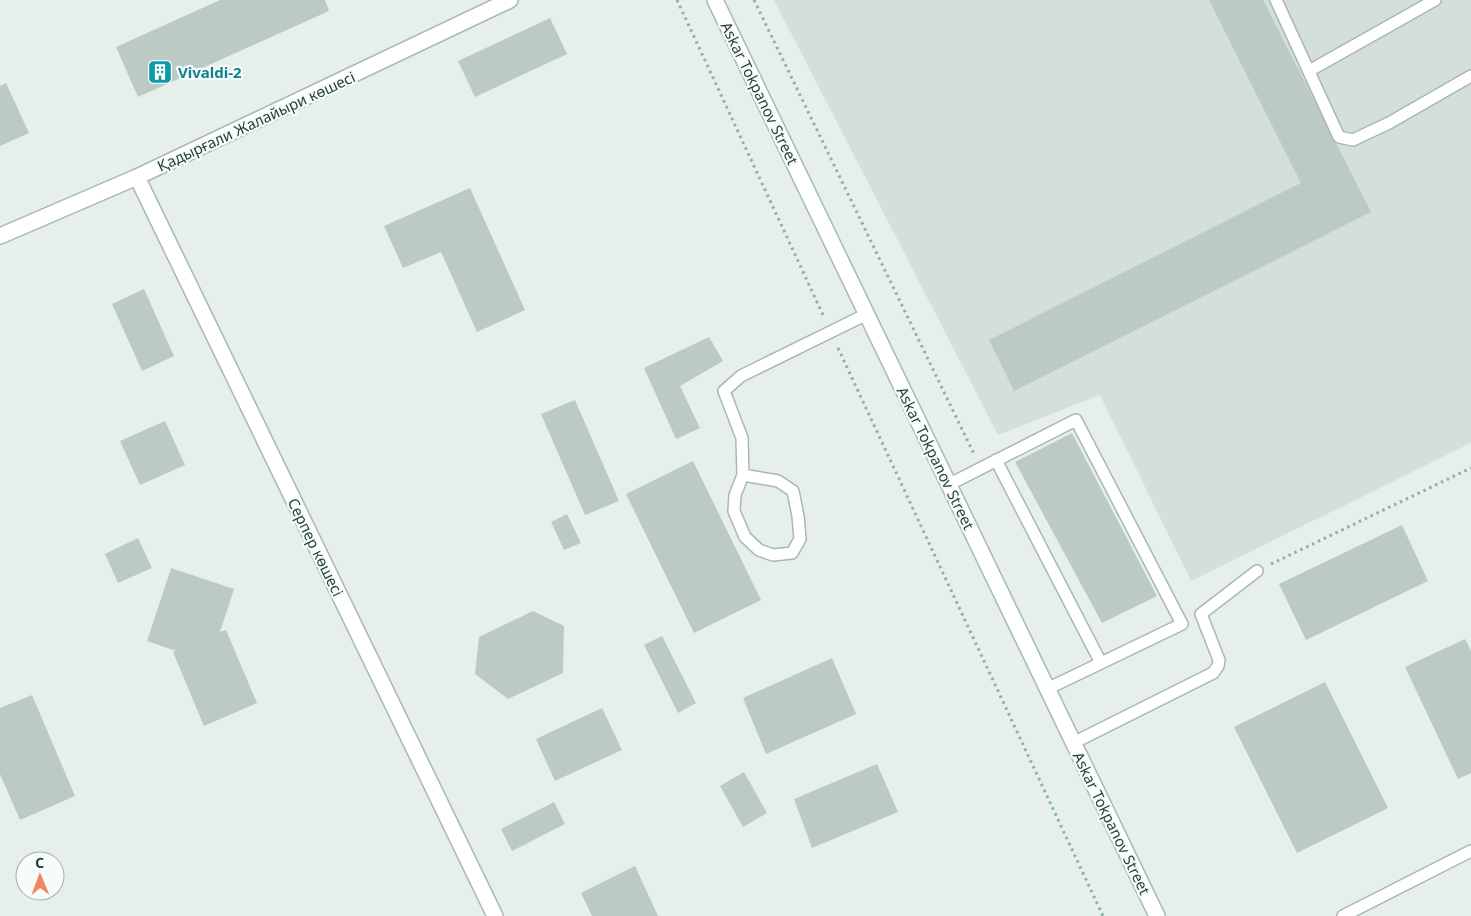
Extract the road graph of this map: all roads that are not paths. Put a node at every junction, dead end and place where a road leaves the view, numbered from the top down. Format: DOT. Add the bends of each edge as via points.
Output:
graph roads {
  1 [pos="510,0"];
  2 [pos="715,0"];
  3 [pos="1276,0"];
  4 [pos="1435,0"];
  5 [pos="1309,71"];
  6 [pos="1471,76"];
  7 [pos="137,177"];
  8 [pos="0,236"];
  9 [pos="867,314"];
  10 [pos="996,460"];
  11 [pos="743,475"];
  12 [pos="948,485"];
  13 [pos="1257,571"];
  14 [pos="1201,614"];
  15 [pos="1182,624"];
  16 [pos="1101,663"];
  17 [pos="1047,689"];
  18 [pos="1073,743"];
  19 [pos="1471,850"];
  20 [pos="495,916"];
  21 [pos="1157,916"];
  22 [pos="1343,916"];
  1 -- 7 [label="street, Қадырғали Жалайыри көшесі"];
  2 -- 9 [label="street, Askar Tokpanov Street"];
  3 -- 5 [label="lane"];
  4 -- 5 [label="lane"];
  5 -- 6 [label="lane" via="1339,137 1353,140"];
  7 -- 8 [label="street, Қадырғали Жалайыри көшесі"];
  7 -- 20 [label="street, Серпер көшесі"];
  9 -- 11 [label="lane" via="741,376 724,391 742,438"];
  9 -- 12 [label="street, Askar Tokpanov Street"];
  10 -- 12 [label="lane"];
  10 -- 15 [label="lane" via="1076,420"];
  10 -- 16 [label="lane"];
  11 -- 11 [label="lane" via="735,495 734,510 745,537 759,550 773,556 792,553 800,539 793,491 778,481"];
  12 -- 17 [label="street, Askar Tokpanov Street"];
  13 -- 14 [label="lane"];
  14 -- 15 [label="lane"];
  14 -- 18 [label="lane" via="1219,660 1213,673"];
  15 -- 16 [label="lane"];
  16 -- 17 [label="lane"];
  17 -- 18 [label="street, Askar Tokpanov Street"];
  18 -- 21 [label="street, Askar Tokpanov Street"];
  19 -- 22 [label="lane"];
}
